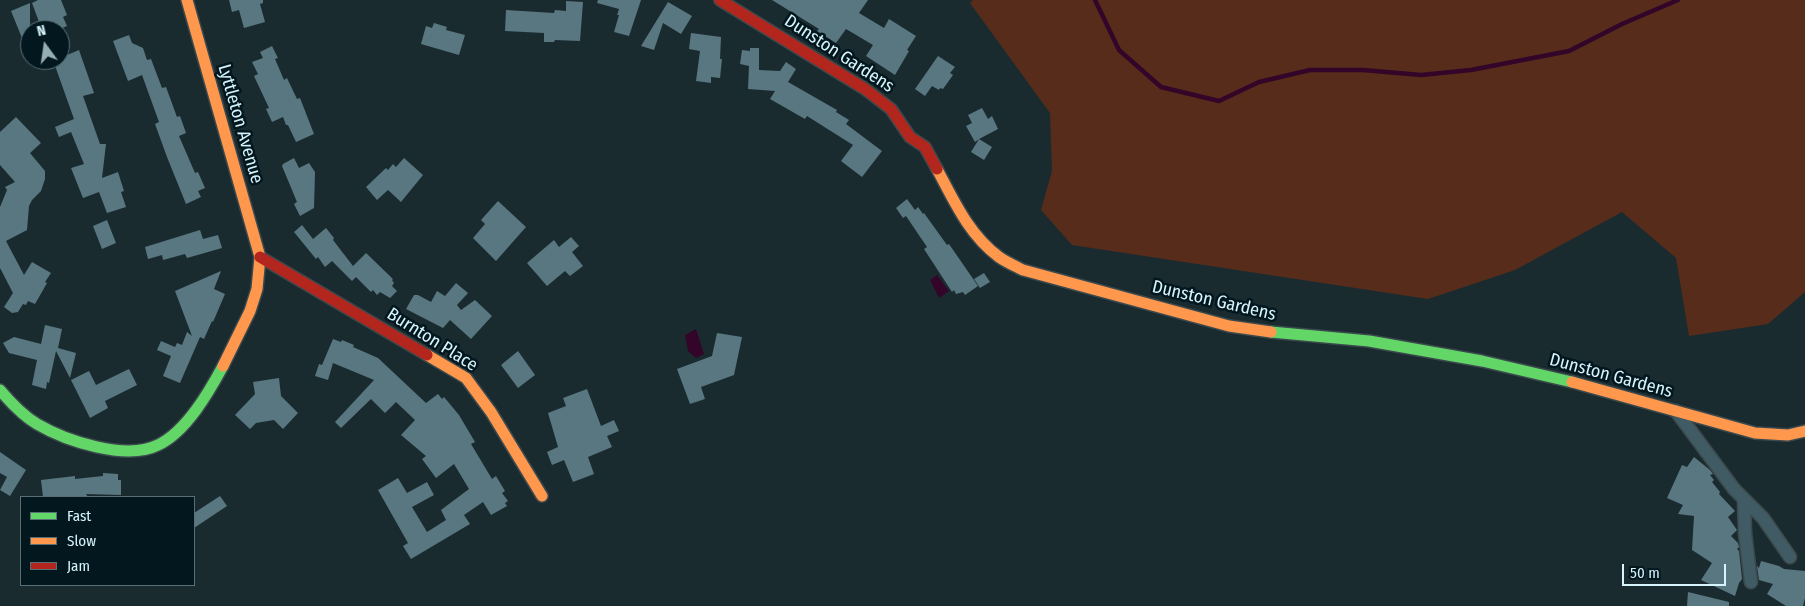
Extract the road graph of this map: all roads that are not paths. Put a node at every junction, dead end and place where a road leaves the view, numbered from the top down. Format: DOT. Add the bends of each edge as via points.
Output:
graph roads {
  1 [pos="187,0"];
  2 [pos="720,0"];
  3 [pos="260,257"];
  4 [pos="0,390"];
  5 [pos="1676,411"];
  6 [pos="1805,431"];
  7 [pos="542,496"];
  8 [pos="1744,500"];
  9 [pos="1790,557"];
  10 [pos="1751,582"];
  1 -- 3 [label="street, Lyttleton Avenue"];
  2 -- 5 [label="street, Dunston Gardens" via="891,109 910,137 925,147 966,222 982,242 1000,258 1023,270 1229,326 1278,334 1369,341 1482,361"];
  3 -- 4 [label="street" via="256,292 247,321 216,380 171,438 158,445 127,451 66,438 34,422"];
  3 -- 7 [label="street, Burnton Place" via="466,378 491,412"];
  5 -- 6 [label="street, Dunston Gardens" via="1755,433 1788,435"];
  5 -- 8 [label="street"];
  8 -- 9 [label="street" via="1763,518"];
  8 -- 10 [label="street"];
}
